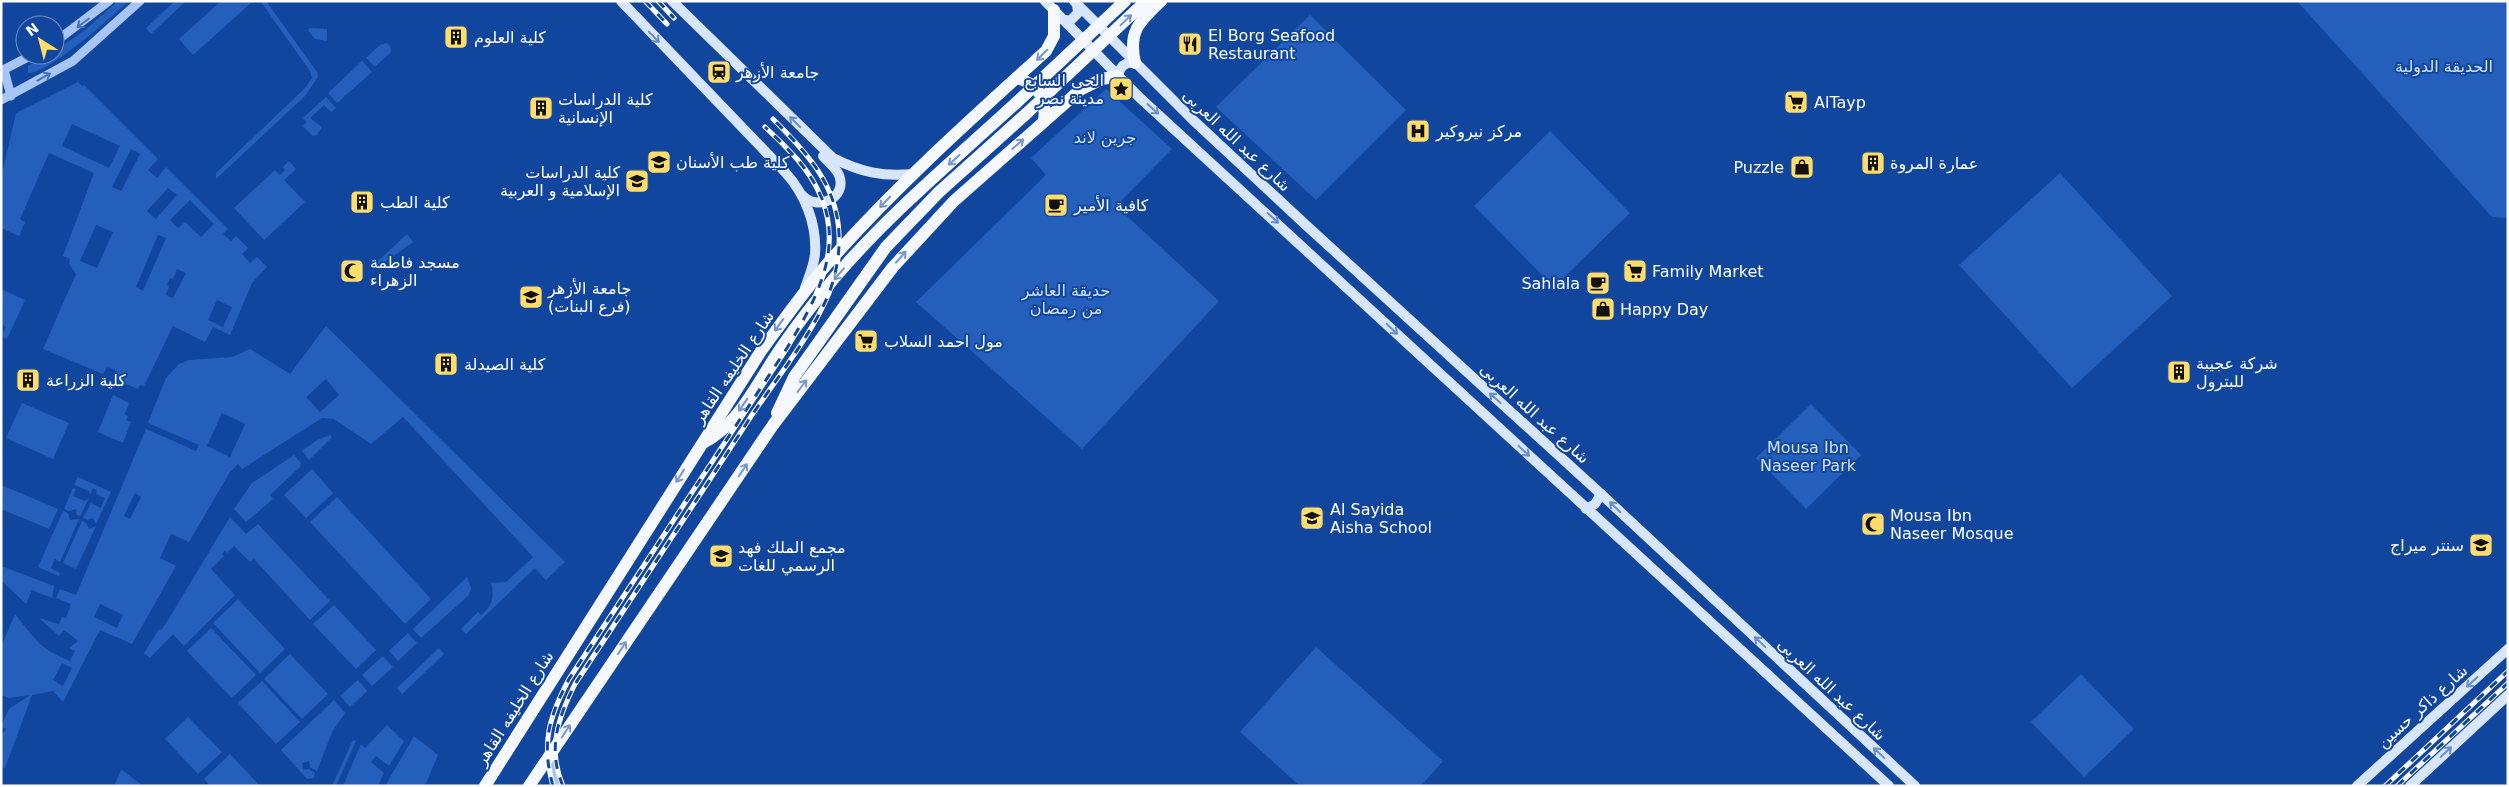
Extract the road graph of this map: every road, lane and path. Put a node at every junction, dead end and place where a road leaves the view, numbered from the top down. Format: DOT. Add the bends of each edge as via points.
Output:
graph roads {
  1 [pos="109,1"];
  2 [pos="140,1"];
  3 [pos="621,1"];
  4 [pos="672,1"];
  5 [pos="1125,1"];
  6 [pos="1146,1"];
  7 [pos="1161,1"];
  8 [pos="1075,2"];
  9 [pos="1054,10"];
  10 [pos="65,34"];
  11 [pos="1135,63"];
  12 [pos="15,64"];
  13 [pos="3,70"];
  14 [pos="1118,76"];
  15 [pos="1017,78"];
  16 [pos="11,96"];
  17 [pos="1,100"];
  18 [pos="1044,121"];
  19 [pos="808,136"];
  20 [pos="913,174"];
  21 [pos="800,192"];
  22 [pos="804,294"];
  23 [pos="773,425"];
  24 [pos="700,445"];
  25 [pos="1601,494"];
  26 [pos="1586,509"];
  27 [pos="1630,522"];
  28 [pos="1616,537"];
  29 [pos="2508,649"];
  30 [pos="2508,695"];
  31 [pos="550,756"];
  32 [pos="485,786"];
  33 [pos="529,786"];
  34 [pos="560,786"];
  35 [pos="1889,786"];
  36 [pos="1915,786"];
  37 [pos="2357,786"];
  38 [pos="2410,786"];
  1 -- 10 [label="street, one-way"];
  16 -- 2 [label="street, one-way" via="73,61"];
  3 -- 21 [label="main road, one-way" via="785,172"];
  19 -- 4 [label="main road, one-way"];
  5 -- 24 [label="main road, one-way, bridge" via="858,252 798,324 734,419"];
  23 -- 6 [label="main road, one-way, bridge" via="794,376 886,247 939,192"];
  7 -- 11 [label="main road" via="1135,29 1132,42"];
  8 -- 9 [label="main road" via="1078,13 1070,21"];
  8 -- 11 [label="main road, شارع عبد الله العربى"];
  9 -- 14 [label="main road, شارع عبد الله العربى"];
  9 -- 15 [label="main road, شارع الخليفه القاهر, one-way" via="1050,47"];
  11 -- 14 [label="main road" via="1121,66"];
  25 -- 11 [label="main road, شارع عبد الله العربى, one-way" via="1308,227"];
  12 -- 13 [label="street"];
  13 -- 16 [label="street"];
  14 -- 18 [label="main road" via="1102,78 1087,86"];
  14 -- 26 [label="main road, شارع عبد الله العربى, one-way"];
  15 -- 18 [label="main road" via="1030,83 1040,93 1045,106"];
  15 -- 20 [label="main road, شارع الخليفه القاهر"];
  16 -- 17 [label="street"];
  23 -- 18 [label="main road, one-way" via="910,246 959,196"];
  19 -- 20 [label="main road" via="833,158 852,168 886,175"];
  19 -- 21 [label="main road" via="838,171 840,184 834,197 821,203 811,202"];
  20 -- 22 [label="main road, شارع الخليفه القاهر, one-way" via="849,240"];
  21 -- 22 [label="main road" via="810,216 815,249"];
  22 -- 24 [label="main road, شارع الخليفه القاهر, one-way" via="761,350"];
  31 -- 23 [label="main road, one-way"];
  24 -- 32 [label="main road, شارع الخليفه القاهر, one-way"];
  25 -- 26 [label="main road" via="1595,504"];
  27 -- 25 [label="main road, شارع عبد الله العربى, one-way"];
  26 -- 28 [label="main road, شارع عبد الله العربى"];
  27 -- 28 [label="main road" via="1621,526"];
  36 -- 27 [label="main road, شارع عبد الله العربى, one-way"];
  28 -- 35 [label="main road, شارع عبد الله العربى"];
  29 -- 37 [label="main road, شارع ذاكر حسين, one-way"];
  38 -- 30 [label="main road, one-way"];
  31 -- 33 [label="main road"];
  31 -- 34 [label="street"];
}
